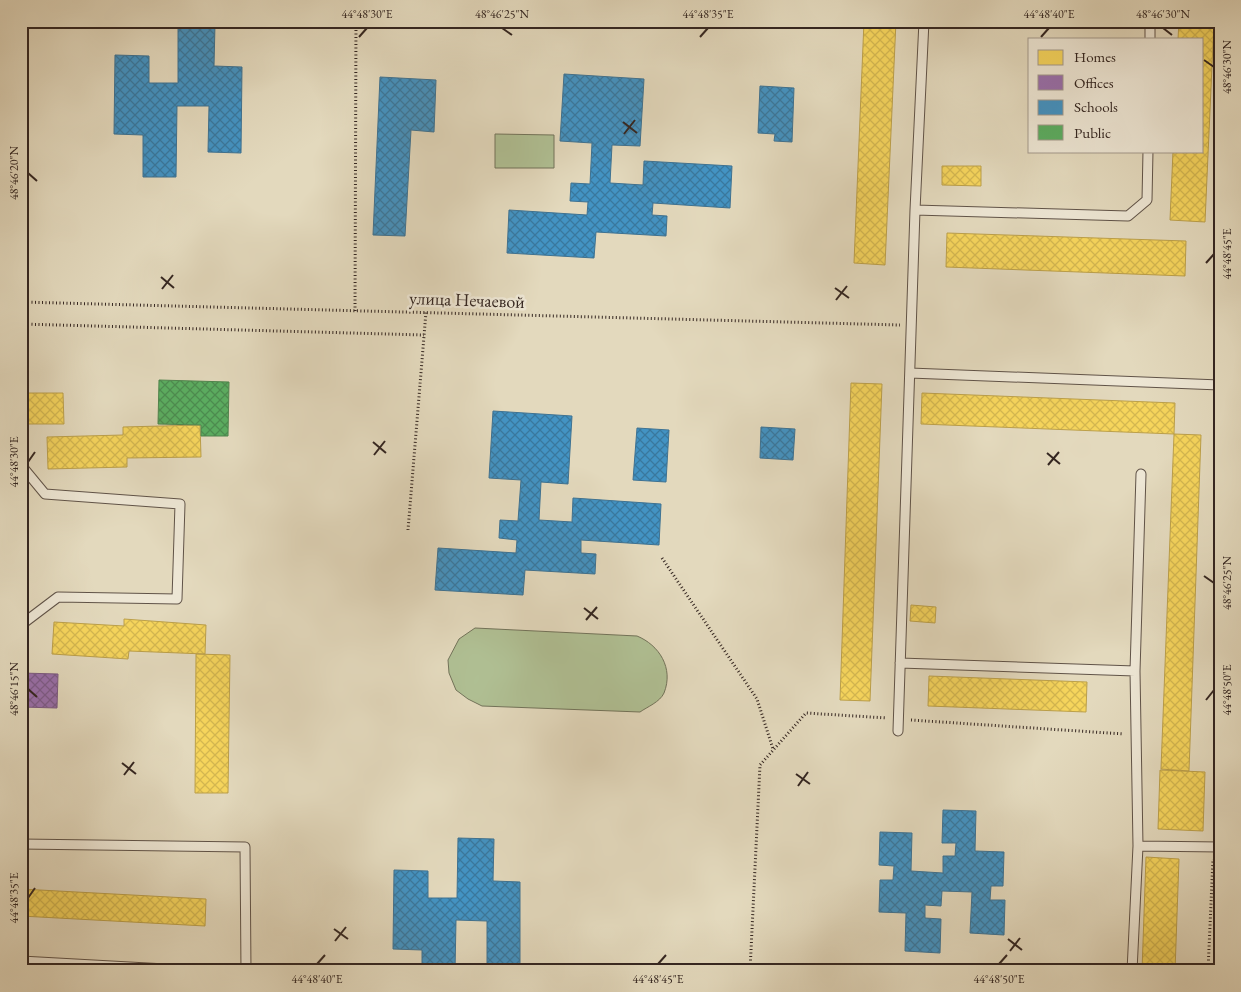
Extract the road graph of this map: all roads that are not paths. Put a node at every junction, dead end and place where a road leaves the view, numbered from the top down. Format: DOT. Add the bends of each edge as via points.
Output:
graph roads {
  1 [pos="924,21"];
  2 [pos="1150,21"];
  3 [pos="1150,38"];
  4 [pos="1148,152"];
  5 [pos="915,210"];
  6 [pos="910,373"];
  7 [pos="1220,385"];
  8 [pos="21,465"];
  9 [pos="1140,474"];
  10 [pos="21,626"];
  11 [pos="900,662"];
  12 [pos="1135,671"];
  13 [pos="898,731"];
  14 [pos="21,844"];
  15 [pos="1138,846"];
  16 [pos="1220,847"];
  17 [pos="21,961"];
  18 [pos="202,971"];
  19 [pos="246,971"];
  20 [pos="1132,971"];
  1 -- 5 [label="lane"];
  2 -- 3 [label="lane"];
  4 -- 5 [label="lane" via="1147,200 1128,216"];
  5 -- 6 [label="lane"];
  6 -- 7 [label="lane"];
  6 -- 11 [label="lane"];
  8 -- 10 [label="lane" via="45,494 180,504 177,599 58,597"];
  9 -- 12 [label="lane"];
  11 -- 12 [label="lane"];
  11 -- 13 [label="lane"];
  12 -- 15 [label="lane"];
  14 -- 19 [label="lane" via="245,846"];
  15 -- 16 [label="lane"];
  15 -- 20 [label="lane"];
  17 -- 18 [label="lane"];
}
